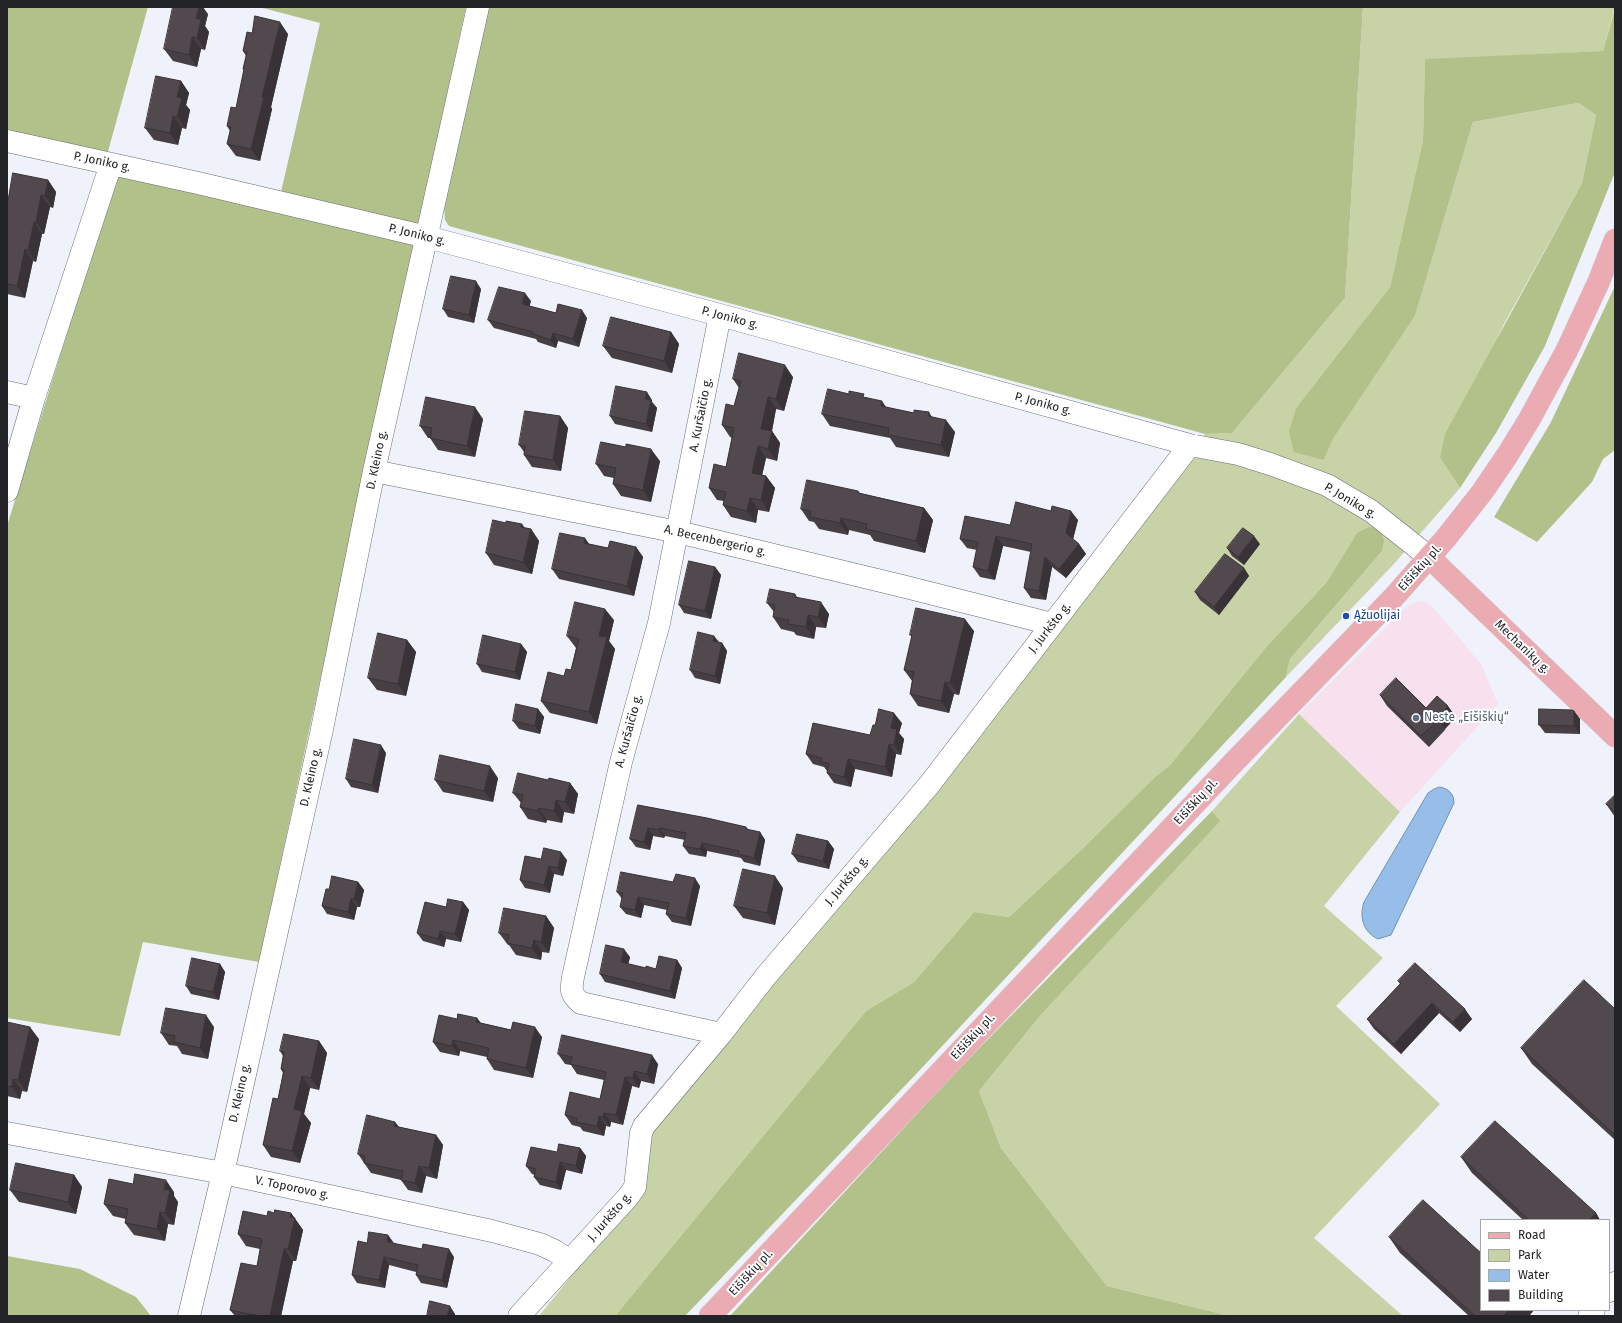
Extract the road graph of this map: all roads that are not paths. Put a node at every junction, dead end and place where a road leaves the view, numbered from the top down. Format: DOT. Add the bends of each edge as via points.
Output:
graph roads {
  1 [pos="478,7"];
  2 [pos="7,141"];
  3 [pos="111,164"];
  4 [pos="427,237"];
  5 [pos="1615,240"];
  6 [pos="720,315"];
  7 [pos="7,392"];
  8 [pos="34,398"];
  9 [pos="1190,445"];
  10 [pos="374,471"];
  11 [pos="7,491"];
  12 [pos="678,532"];
  13 [pos="1429,557"];
  14 [pos="1052,624"];
  15 [pos="1615,736"];
  16 [pos="722,1034"];
  17 [pos="7,1133"];
  18 [pos="222,1173"];
  19 [pos="570,1261"];
  20 [pos="189,1316"];
  21 [pos="519,1316"];
  22 [pos="710,1316"];
  1 -- 4 [label="street, D. Kleino g."];
  2 -- 3 [label="street, P. Joniko g."];
  3 -- 4 [label="street, P. Joniko g."];
  3 -- 8 [label="street"];
  4 -- 6 [label="street, P. Joniko g."];
  4 -- 10 [label="street, D. Kleino g."];
  5 -- 13 [label="main road, Eišiškių pl." via="1600,281 1529,420 1483,491"];
  6 -- 9 [label="street, P. Joniko g."];
  6 -- 12 [label="street, A. Kuršaičio g."];
  7 -- 8 [label="street"];
  8 -- 11 [label="street"];
  9 -- 13 [label="street, P. Joniko g." via="1238,454 1327,485 1371,511"];
  9 -- 14 [label="street, J. Jurkšto g."];
  10 -- 12 [label="street, A. Becenbergerio g."];
  10 -- 18 [label="street, D. Kleino g." via="321,734"];
  12 -- 14 [label="street, A. Becenbergerio g."];
  12 -- 16 [label="street, A. Kuršaičio g." via="659,623 621,762 571,989 574,997 581,1003"];
  13 -- 15 [label="main road, Mechanikų g."];
  13 -- 22 [label="main road, Eišiškių pl." via="1393,598 1219,778"];
  14 -- 16 [label="street, J. Jurkšto g." via="929,785 766,976"];
  16 -- 19 [label="street, J. Jurkšto g." via="644,1126 635,1187"];
  17 -- 18 [label="street, V. Toporovo g."];
  18 -- 19 [label="street, V. Toporovo g." via="492,1231 540,1244 555,1250"];
  18 -- 20 [label="street, D. Kleino g."];
  19 -- 21 [label="street, J. Jurkšto g."];
}
